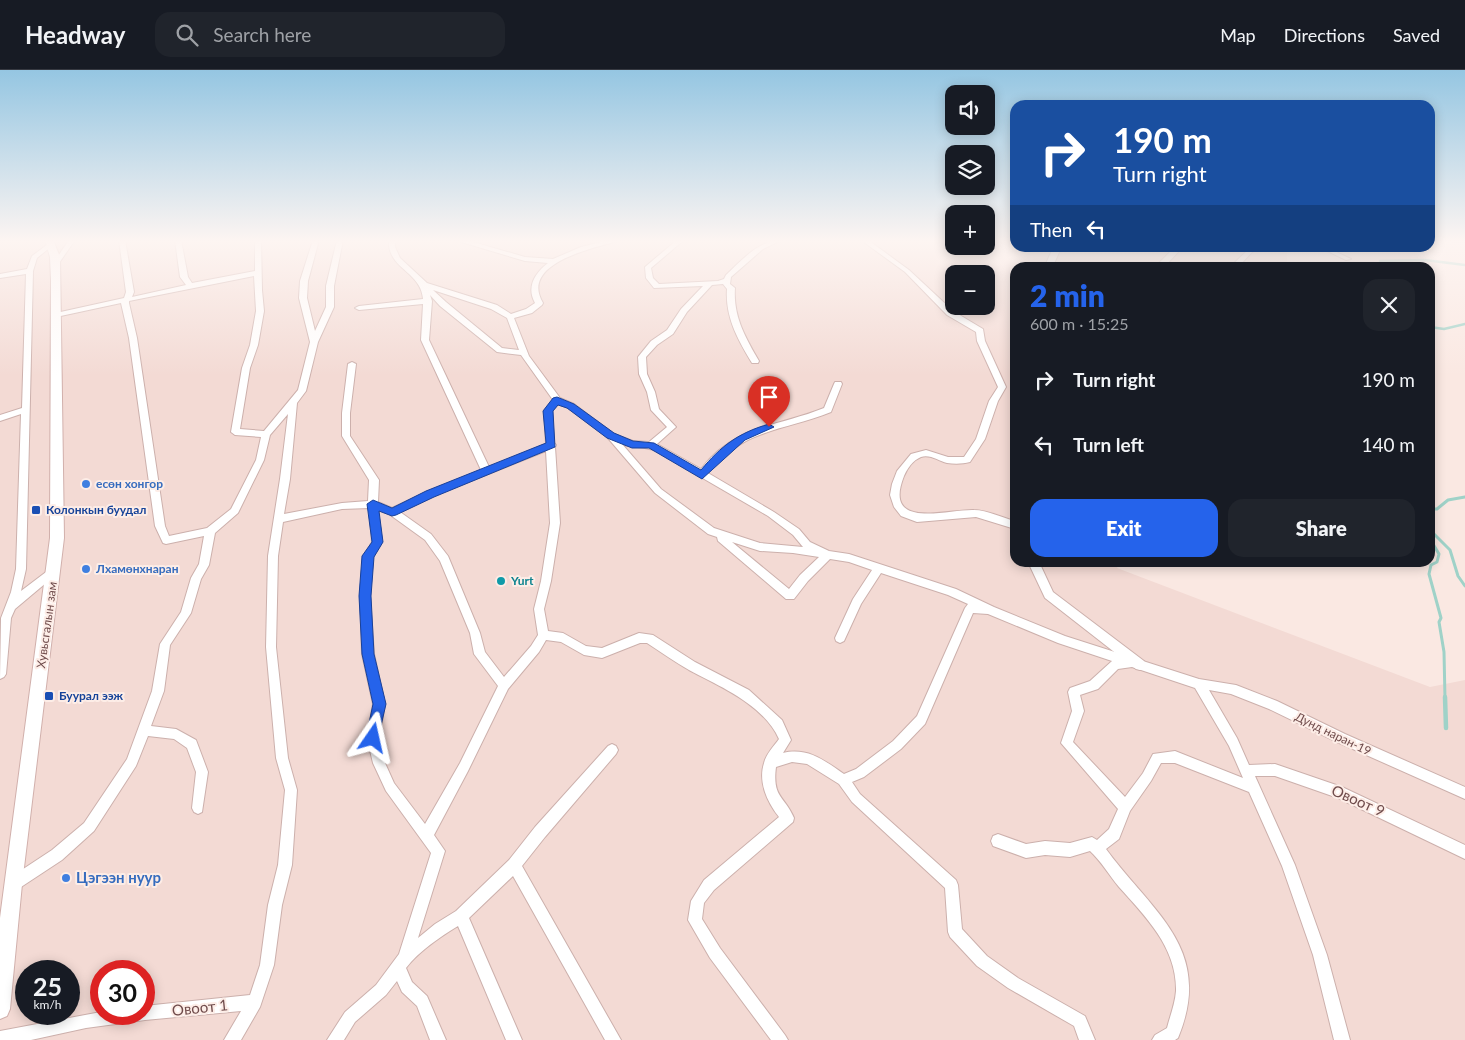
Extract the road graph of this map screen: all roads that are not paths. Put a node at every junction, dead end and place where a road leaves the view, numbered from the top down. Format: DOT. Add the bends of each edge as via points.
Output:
graph roads {
  1 [pos="30,285"];
  2 [pos="55,285"];
  3 [pos="129,285"];
  4 [pos="194,285"];
  5 [pos="258,285"];
  6 [pos="304,285"];
  7 [pos="330,285"];
  8 [pos="424,285"];
  9 [pos="425,285"];
  10 [pos="428,285"];
  11 [pos="535,285"];
  12 [pos="657,285"];
  13 [pos="671,285"];
  14 [pos="708,285"];
  15 [pos="726,285"];
  16 [pos="922,285"];
  17 [pos="190,286"];
  18 [pos="127,300"];
  19 [pos="428,301"];
  20 [pos="359,308"];
  21 [pos="56,315"];
  22 [pos="510,317"];
  23 [pos="314,342"];
  24 [pos="524,353"];
  25 [pos="755,361"];
  26 [pos="352,364"];
  27 [pos="838,384"];
  28 [pos="557,400"];
  29 [pos="293,403"];
  30 [pos="26,410"];
  31 [pos="0,418"];
  32 [pos="266,434"];
  33 [pos="610,435"];
  34 [pos="552,444"];
  35 [pos="651,445"];
  36 [pos="486,471"];
  37 [pos="702,476"];
  38 [pos="373,504"];
  39 [pos="392,512"];
  40 [pos="279,519"];
  41 [pos="1010,523"];
  42 [pos="210,531"];
  43 [pos="712,531"];
  44 [pos="828,555"];
  45 [pos="1035,567"];
  46 [pos="879,568"];
  47 [pos="54,572"];
  48 [pos="990,610"];
  49 [pos="3,618"];
  50 [pos="543,635"];
  51 [pos="840,638"];
  52 [pos="1140,665"];
  53 [pos="0,674"];
  54 [pos="1199,684"];
  55 [pos="504,685"];
  56 [pos="144,730"];
  57 [pos="612,750"];
  58 [pos="770,764"];
  59 [pos="1245,771"];
  60 [pos="844,780"];
  61 [pos="1251,787"];
  62 [pos="1465,793"];
  63 [pos="1125,807"];
  64 [pos="198,808"];
  65 [pos="426,836"];
  66 [pos="998,841"];
  67 [pos="1097,848"];
  68 [pos="1465,852"];
  69 [pos="514,865"];
  70 [pos="13,884"];
  71 [pos="461,916"];
  72 [pos="402,963"];
  73 [pos="255,1002"];
  74 [pos="0,1009"];
  75 [pos="155,1013"];
  76 [pos="90,1021"];
  77 [pos="0,1039"];
  78 [pos="232,1040"];
  79 [pos="335,1040"];
  80 [pos="438,1040"];
  81 [pos="514,1040"];
  82 [pos="613,1040"];
  83 [pos="780,1040"];
  84 [pos="1087,1040"];
  85 [pos="1160,1040"];
  86 [pos="1342,1040"];
  1 -- 30 [label="street"];
  2 -- 21 [label="main road, Хувьсгалын зам"];
  3 -- 18 [label="street"];
  4 -- 17 [label="street"];
  5 -- 32 [label="street" via="260,311 235,432"];
  6 -- 23 [label="street" via="303,298"];
  7 -- 23 [label="street" via="330,307"];
  8 -- 19 [label="street"];
  9 -- 24 [label="street" via="443,304 500,350"];
  10 -- 22 [label="street" via="494,307"];
  11 -- 22 [label="street" via="538,303 529,311"];
  12 -- 13 [label="street"];
  14 -- 35 [label="street" via="670,332 642,357 643,374 655,410 672,427"];
  15 -- 25 [label="street" via="730,288 730,312"];
  16 -- 41 [label="street" via="950,313 980,330 984,349 1002,387 992,399 988,422 977,448 967,460 948,460 922,453 914,457 904,468 894,500 898,509 909,517 976,513"];
  17 -- 18 [label="street"];
  18 -- 21 [label="street"];
  18 -- 42 [label="street" via="125,304 136,356 160,526 166,540"];
  19 -- 20 [label="street"];
  19 -- 36 [label="street" via="425,340"];
  21 -- 47 [label="main road, Хувьсгалын зам" via="58,506"];
  22 -- 24 [label="street"];
  23 -- 29 [label="street" via="302,391"];
  24 -- 28 [label="street"];
  26 -- 38 [label="street" via="346,436 374,480"];
  27 -- 37 [label="street" via="828,410 808,420 769,427 742,437"];
  28 -- 33 [label="street" via="571,406"];
  28 -- 34 [label="street" via="548,411"];
  29 -- 32 [label="street"];
  29 -- 40 [label="street"];
  30 -- 31 [label="street"];
  30 -- 49 [label="street" via="22,569 16,592"];
  32 -- 42 [label="street" via="260,460 235,511"];
  33 -- 35 [label="street" via="632,444"];
  33 -- 43 [label="street" via="658,491"];
  34 -- 36 [label="street"];
  34 -- 50 [label="street" via="551,494 555,523 538,609"];
  35 -- 37 [label="street"];
  36 -- 39 [label="street"];
  37 -- 44 [label="street" via="771,514 796,532 807,545"];
  38 -- 39 [label="street"];
  38 -- 40 [label="street" via="342,506"];
  38 -- 65 [label="street" via="377,542 368,556 365,596 368,654 380,704 373,738 378,763 390,787"];
  39 -- 55 [label="street" via="428,537 444,559 476,634 480,654"];
  40 -- 73 [label="street" via="273,556 271,647 282,758 291,790 285,865 275,905 268,965"];
  42 -- 56 [label="street" via="204,565 196,578 186,612 166,644 158,691"];
  43 -- 44 [label="street" via="760,547"];
  43 -- 44 [label="street" via="790,596"];
  44 -- 46 [label="street, Дунд наран-19"];
  45 -- 52 [label="street" via="1049,595"];
  46 -- 48 [label="street, Дунд наран-19" via="952,592"];
  46 -- 51 [label="street" via="857,602"];
  47 -- 49 [label="street" via="23,595"];
  47 -- 70 [label="main road, Хувьсгалын зам"];
  48 -- 52 [label="street, Дунд наран-19" via="1062,640"];
  48 -- 60 [label="street" via="970,608 921,720 897,745 860,773"];
  49 -- 53 [label="street"];
  50 -- 55 [label="street"];
  50 -- 58 [label="street" via="562,638 584,650 602,653 640,638 649,638 745,694 778,724 785,740"];
  52 -- 54 [label="street, Дунд наран-19"];
  52 -- 63 [label="street" via="1116,664 1094,685 1074,692 1078,711 1067,743"];
  54 -- 59 [label="street" via="1233,742"];
  54 -- 62 [label="street, Дунд наран-19" via="1232,689 1273,705"];
  55 -- 65 [label="street"];
  56 -- 64 [label="street" via="176,734 192,744 202,772"];
  56 -- 70 [label="street" via="132,762 89,827 57,855"];
  57 -- 69 [label="street"];
  58 -- 60 [label="street" via="787,756 809,758"];
  58 -- 83 [label="street" via="767,782 770,793 788,818 709,885 698,901 695,920 715,953"];
  59 -- 61 [label="street"];
  59 -- 68 [label="street, Овоот 9" via="1275,770 1302,778"];
  60 -- 84 [label="street" via="856,798 951,885 955,932 982,961 1013,983 1080,1021"];
  61 -- 63 [label="street" via="1175,757 1157,758"];
  61 -- 86 [label="street" via="1288,865 1320,955"];
  63 -- 67 [label="street" via="1114,834"];
  65 -- 72 [label="street" via="438,851"];
  66 -- 67 [label="street" via="1026,851 1045,848 1070,850 1092,844"];
  67 -- 85 [label="street" via="1152,913 1174,945 1183,990 1173,1033"];
  69 -- 71 [label="street"];
  69 -- 82 [label="street"];
  70 -- 74 [label="main road, Хувьсгалын зам"];
  71 -- 72 [label="street"];
  71 -- 81 [label="street"];
  72 -- 79 [label="street" via="381,990 350,1017"];
  72 -- 80 [label="street" via="407,987 422,1001"];
  73 -- 75 [label="street, Овоот 1"];
  73 -- 78 [label="street"];
  76 -- 77 [label="street, Овоот 1"];
}
